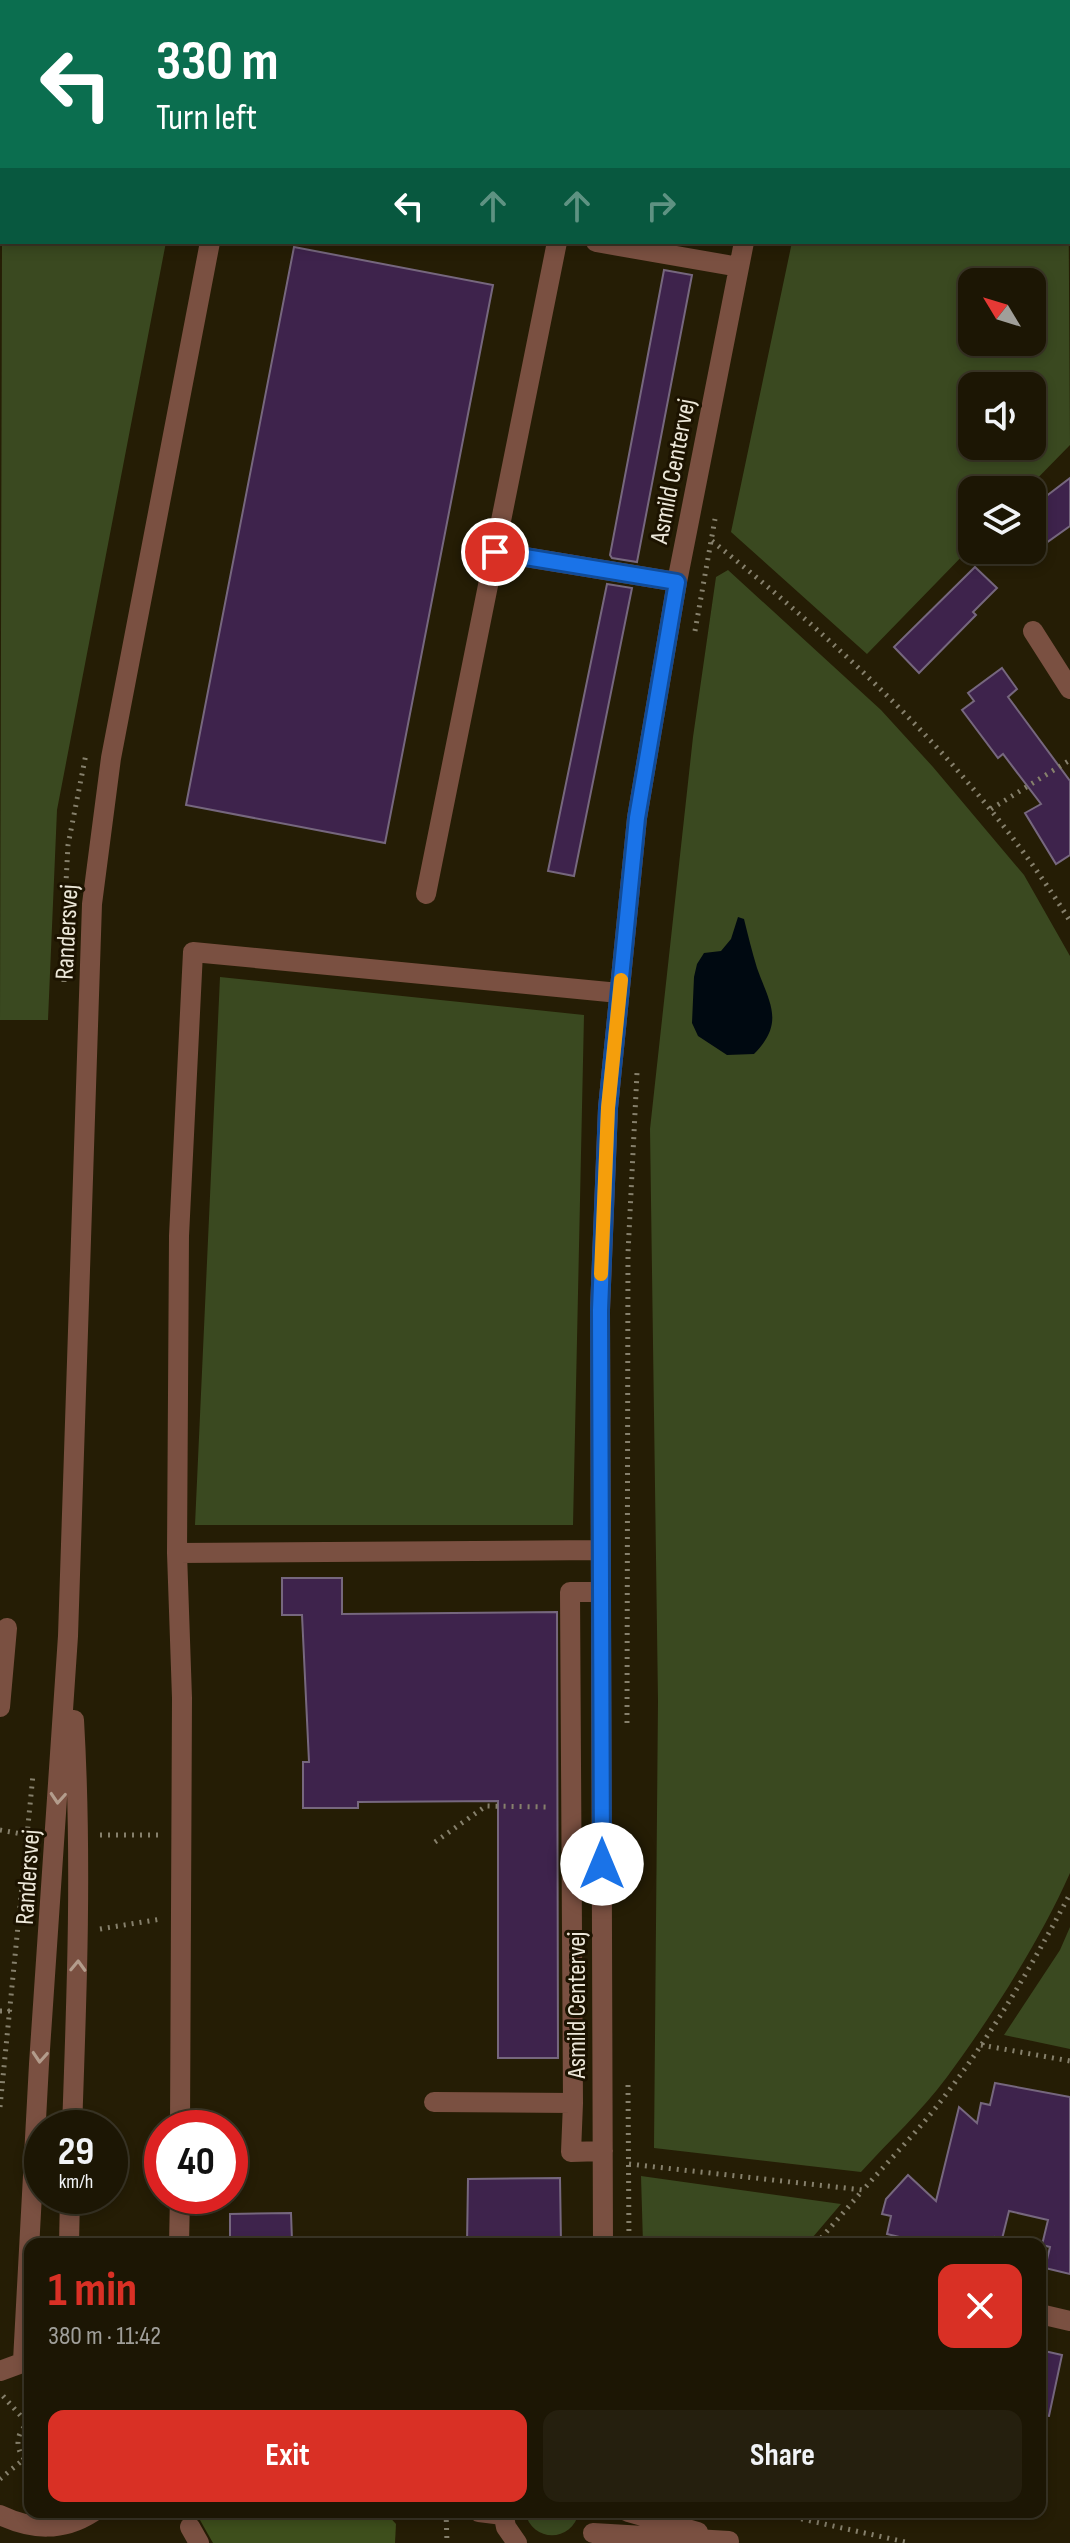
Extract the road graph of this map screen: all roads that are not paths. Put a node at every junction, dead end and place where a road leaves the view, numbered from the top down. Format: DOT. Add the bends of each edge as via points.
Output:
graph roads {
  1 [pos="210,244"];
  2 [pos="557,244"];
  3 [pos="607,244"];
  4 [pos="744,244"];
  5 [pos="739,267"];
  6 [pos="495,552"];
  7 [pos="677,582"];
  8 [pos="1033,631"];
  9 [pos="1070,689"];
  10 [pos="426,894"];
  11 [pos="619,993"];
  12 [pos="600,1550"];
  13 [pos="177,1553"];
  14 [pos="601,1592"];
  15 [pos="3,1632"];
  16 [pos="68,1636"];
  17 [pos="0,1707"];
  18 [pos="75,1741"];
  19 [pos="79,1907"];
  20 [pos="602,2032"];
  21 [pos="572,2034"];
  22 [pos="434,2102"];
  23 [pos="573,2103"];
  24 [pos="73,2110"];
  25 [pos="180,2110"];
  26 [pos="603,2151"];
  27 [pos="70,2214"];
  28 [pos="180,2214"];
  29 [pos="31,2238"];
  30 [pos="69,2238"];
  31 [pos="179,2238"];
  32 [pos="603,2238"];
  33 [pos="1046,2315"];
  34 [pos="1070,2321"];
  35 [pos="24,2361"];
  36 [pos="0,2371"];
  37 [pos="0,2515"];
  38 [pos="84,2518"];
  39 [pos="504,2518"];
  40 [pos="649,2518"];
  41 [pos="592,2530"];
  42 [pos="20,2534"];
  43 [pos="58,2535"];
  44 [pos="624,2540"];
  45 [pos="732,2542"];
  46 [pos="517,2543"];
  1 -- 16 [label="street, Randersvej" via="111,758 92,904"];
  2 -- 6 [label="street"];
  3 -- 5 [label="street"];
  4 -- 5 [label="street, Asmild Centervej"];
  5 -- 7 [label="street, Asmild Centervej"];
  6 -- 7 [label="street"];
  6 -- 10 [label="street"];
  7 -- 11 [label="street, Asmild Centervej" via="637,818"];
  8 -- 9 [label="street"];
  11 -- 12 [label="street, Asmild Centervej" via="608,1108 600,1310"];
  11 -- 13 [label="street" via="193,952 179,1236"];
  12 -- 13 [label="street"];
  12 -- 14 [label="street, Asmild Centervej"];
  13 -- 25 [label="street" via="182,1698"];
  14 -- 20 [label="street, Asmild Centervej"];
  14 -- 21 [label="street" via="570,1592"];
  15 -- 17 [label="street"];
  16 -- 18 [label="street, Randersvej"];
  16 -- 29 [label="street, Randersvej, one-way"];
  18 -- 19 [label="street, Randersvej"];
  18 -- 19 [label="street" via="87,1782 89,1867"];
  24 -- 19 [label="street, Randersvej, one-way"];
  20 -- 21 [label="street"];
  20 -- 26 [label="street, Asmild Centervej"];
  21 -- 23 [label="street"];
  22 -- 23 [label="street"];
  23 -- 26 [label="street" via="571,2152"];
  26 -- 32 [label="street, Asmild Centervej"];
  27 -- 30 [label="street"];
  28 -- 31 [label="street"];
  33 -- 34 [label="street"];
  35 -- 36 [label="street"];
  37 -- 42 [label="street"];
  38 -- 43 [label="street"];
  39 -- 46 [label="street"];
  40 -- 45 [label="street"];
  41 -- 44 [label="street"];
  42 -- 43 [label="street" via="39,2528"];
  44 -- 45 [label="street"];
}
